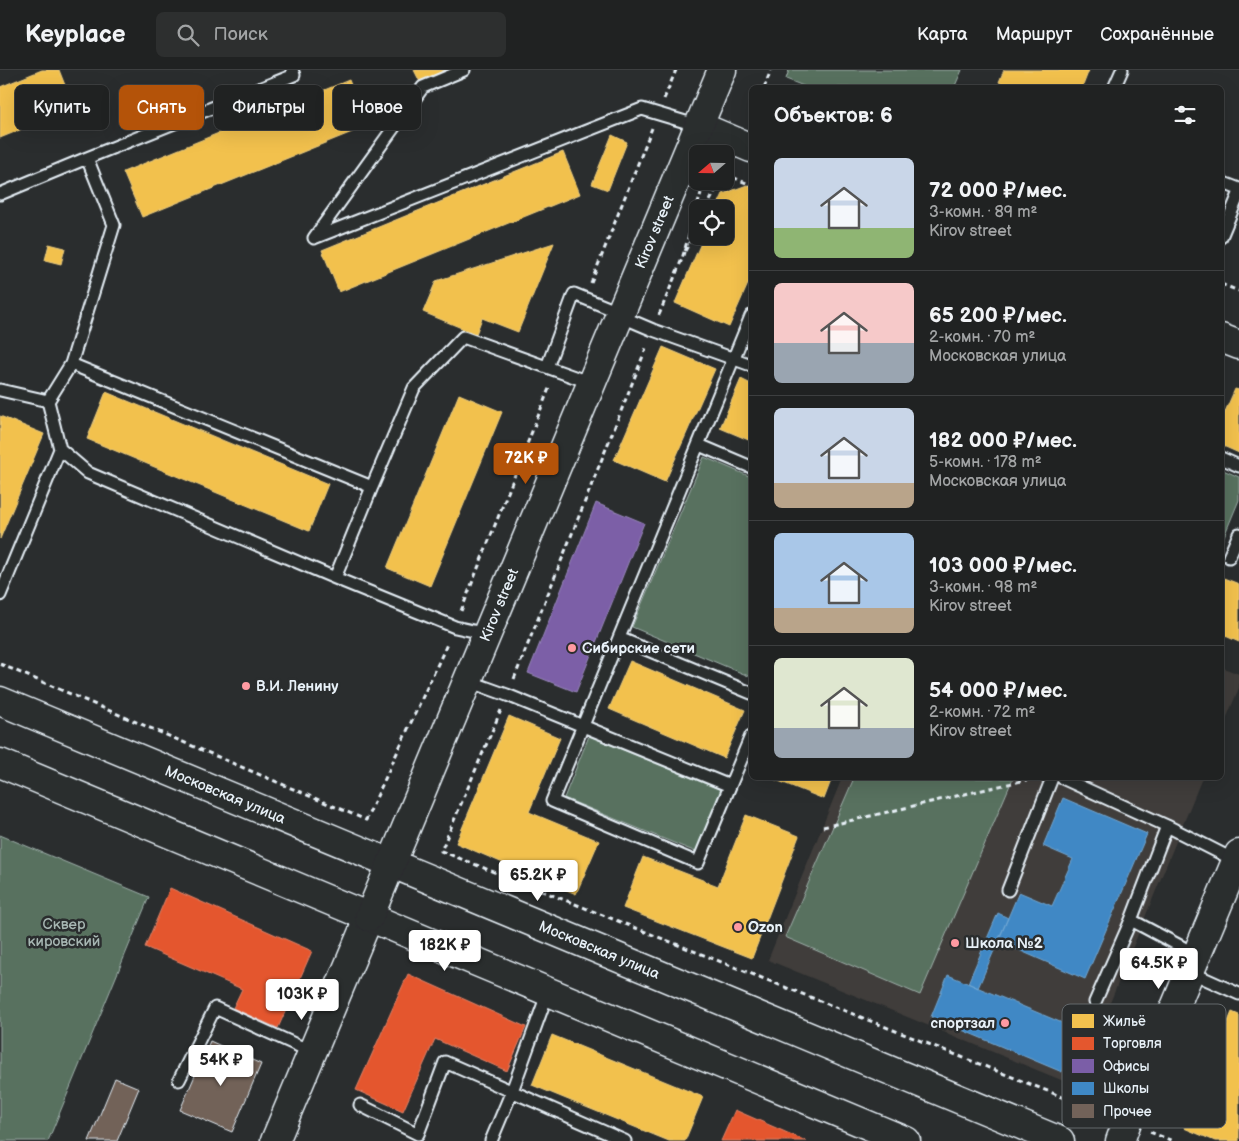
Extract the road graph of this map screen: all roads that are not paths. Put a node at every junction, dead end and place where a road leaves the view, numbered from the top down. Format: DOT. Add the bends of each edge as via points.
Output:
graph roads {
  1 [pos="292,70"];
  2 [pos="464,70"];
  3 [pos="722,70"];
  4 [pos="1122,70"];
  5 [pos="1115,85"];
  6 [pos="699,126"];
  7 [pos="742,157"];
  8 [pos="87,158"];
  9 [pos="1224,183"];
  10 [pos="1239,189"];
  11 [pos="0,194"];
  12 [pos="1239,194"];
  13 [pos="1224,230"];
  14 [pos="620,314"];
  15 [pos="749,321"];
  16 [pos="1224,339"];
  17 [pos="1239,345"];
  18 [pos="734,359"];
  19 [pos="71,364"];
  20 [pos="749,365"];
  21 [pos="552,368"];
  22 [pos="591,383"];
  23 [pos="0,390"];
  24 [pos="48,401"];
  25 [pos="699,445"];
  26 [pos="60,449"];
  27 [pos="1224,459"];
  28 [pos="749,466"];
  29 [pos="1239,466"];
  30 [pos="372,487"];
  31 [pos="1239,534"];
  32 [pos="1230,557"];
  33 [pos="335,578"];
  34 [pos="1,587"];
  35 [pos="487,634"];
  36 [pos="620,638"];
  37 [pos="468,681"];
  38 [pos="749,692"];
  39 [pos="0,701"];
  40 [pos="583,726"];
  41 [pos="749,741"];
  42 [pos="0,764"];
  43 [pos="1051,780"];
  44 [pos="1066,780"];
  45 [pos="730,786"];
  46 [pos="1168,826"];
  47 [pos="1238,858"];
  48 [pos="391,864"];
  49 [pos="1008,890"];
  50 [pos="369,917"];
  51 [pos="1131,920"];
  52 [pos="1193,963"];
  53 [pos="548,992"];
  54 [pos="1239,994"];
  55 [pos="1095,1002"];
  56 [pos="1176,1004"];
  57 [pos="312,1052"];
  58 [pos="180,1080"];
  59 [pos="512,1091"];
  60 [pos="360,1105"];
  61 [pos="275,1141"];
  62 [pos="491,1141"];
  63 [pos="625,1141"];
  64 [pos="906,1141"];
  65 [pos="1060,1141"];
  1 -- 8 [label="lane" via="294,75"];
  2 -- 6 [label="lane" via="422,87 314,238 642,109"];
  3 -- 6 [label="main road, Kirov street"];
  4 -- 5 [label="lane"];
  6 -- 7 [label="main road"];
  6 -- 14 [label="main road, Kirov street"];
  8 -- 11 [label="lane"];
  8 -- 19 [label="lane" via="114,225"];
  9 -- 10 [label="lane"];
  12 -- 13 [label="lane"];
  14 -- 18 [label="lane" via="653,330"];
  14 -- 21 [label="lane" via="574,294"];
  14 -- 22 [label="main road, Kirov street"];
  15 -- 18 [label="lane"];
  16 -- 17 [label="main road"];
  18 -- 20 [label="lane"];
  18 -- 25 [label="lane"];
  19 -- 24 [label="lane"];
  19 -- 30 [label="lane"];
  21 -- 22 [label="lane"];
  21 -- 30 [label="lane" via="463,337 414,388"];
  22 -- 35 [label="main road, Kirov street"];
  23 -- 24 [label="lane"];
  24 -- 26 [label="lane"];
  25 -- 28 [label="lane"];
  25 -- 36 [label="lane"];
  26 -- 33 [label="lane" via="88,472"];
  26 -- 34 [label="lane"];
  27 -- 29 [label="lane"];
  30 -- 33 [label="lane"];
  31 -- 32 [label="lane"];
  33 -- 35 [label="lane" via="455,627"];
  35 -- 37 [label="main road, Kirov street"];
  36 -- 38 [label="lane"];
  36 -- 40 [label="lane"];
  37 -- 40 [label="lane"];
  37 -- 48 [label="main road, Kirov street"];
  39 -- 48 [label="main road, Московская улица"];
  40 -- 45 [label="lane"];
  40 -- 45 [label="lane" via="552,801 698,863"];
  41 -- 45 [label="lane"];
  42 -- 50 [label="main road"];
  43 -- 49 [label="lane"];
  44 -- 46 [label="lane"];
  46 -- 47 [label="lane"];
  46 -- 51 [label="lane"];
  47 -- 52 [label="main road"];
  48 -- 50 [label="main road, Kirov street"];
  48 -- 65 [label="main road, Московская улица"];
  50 -- 53 [label="main road"];
  50 -- 57 [label="main road, Kirov street"];
  51 -- 52 [label="lane"];
  51 -- 55 [label="lane"];
  52 -- 54 [label="lane"];
  52 -- 56 [label="main road"];
  53 -- 59 [label="lane"];
  53 -- 64 [label="main road"];
  57 -- 58 [label="lane" via="215,1008"];
  57 -- 61 [label="main road, Kirov street"];
  59 -- 60 [label="lane" via="445,1062 418,1134"];
  59 -- 62 [label="lane"];
  59 -- 63 [label="lane"];
}
